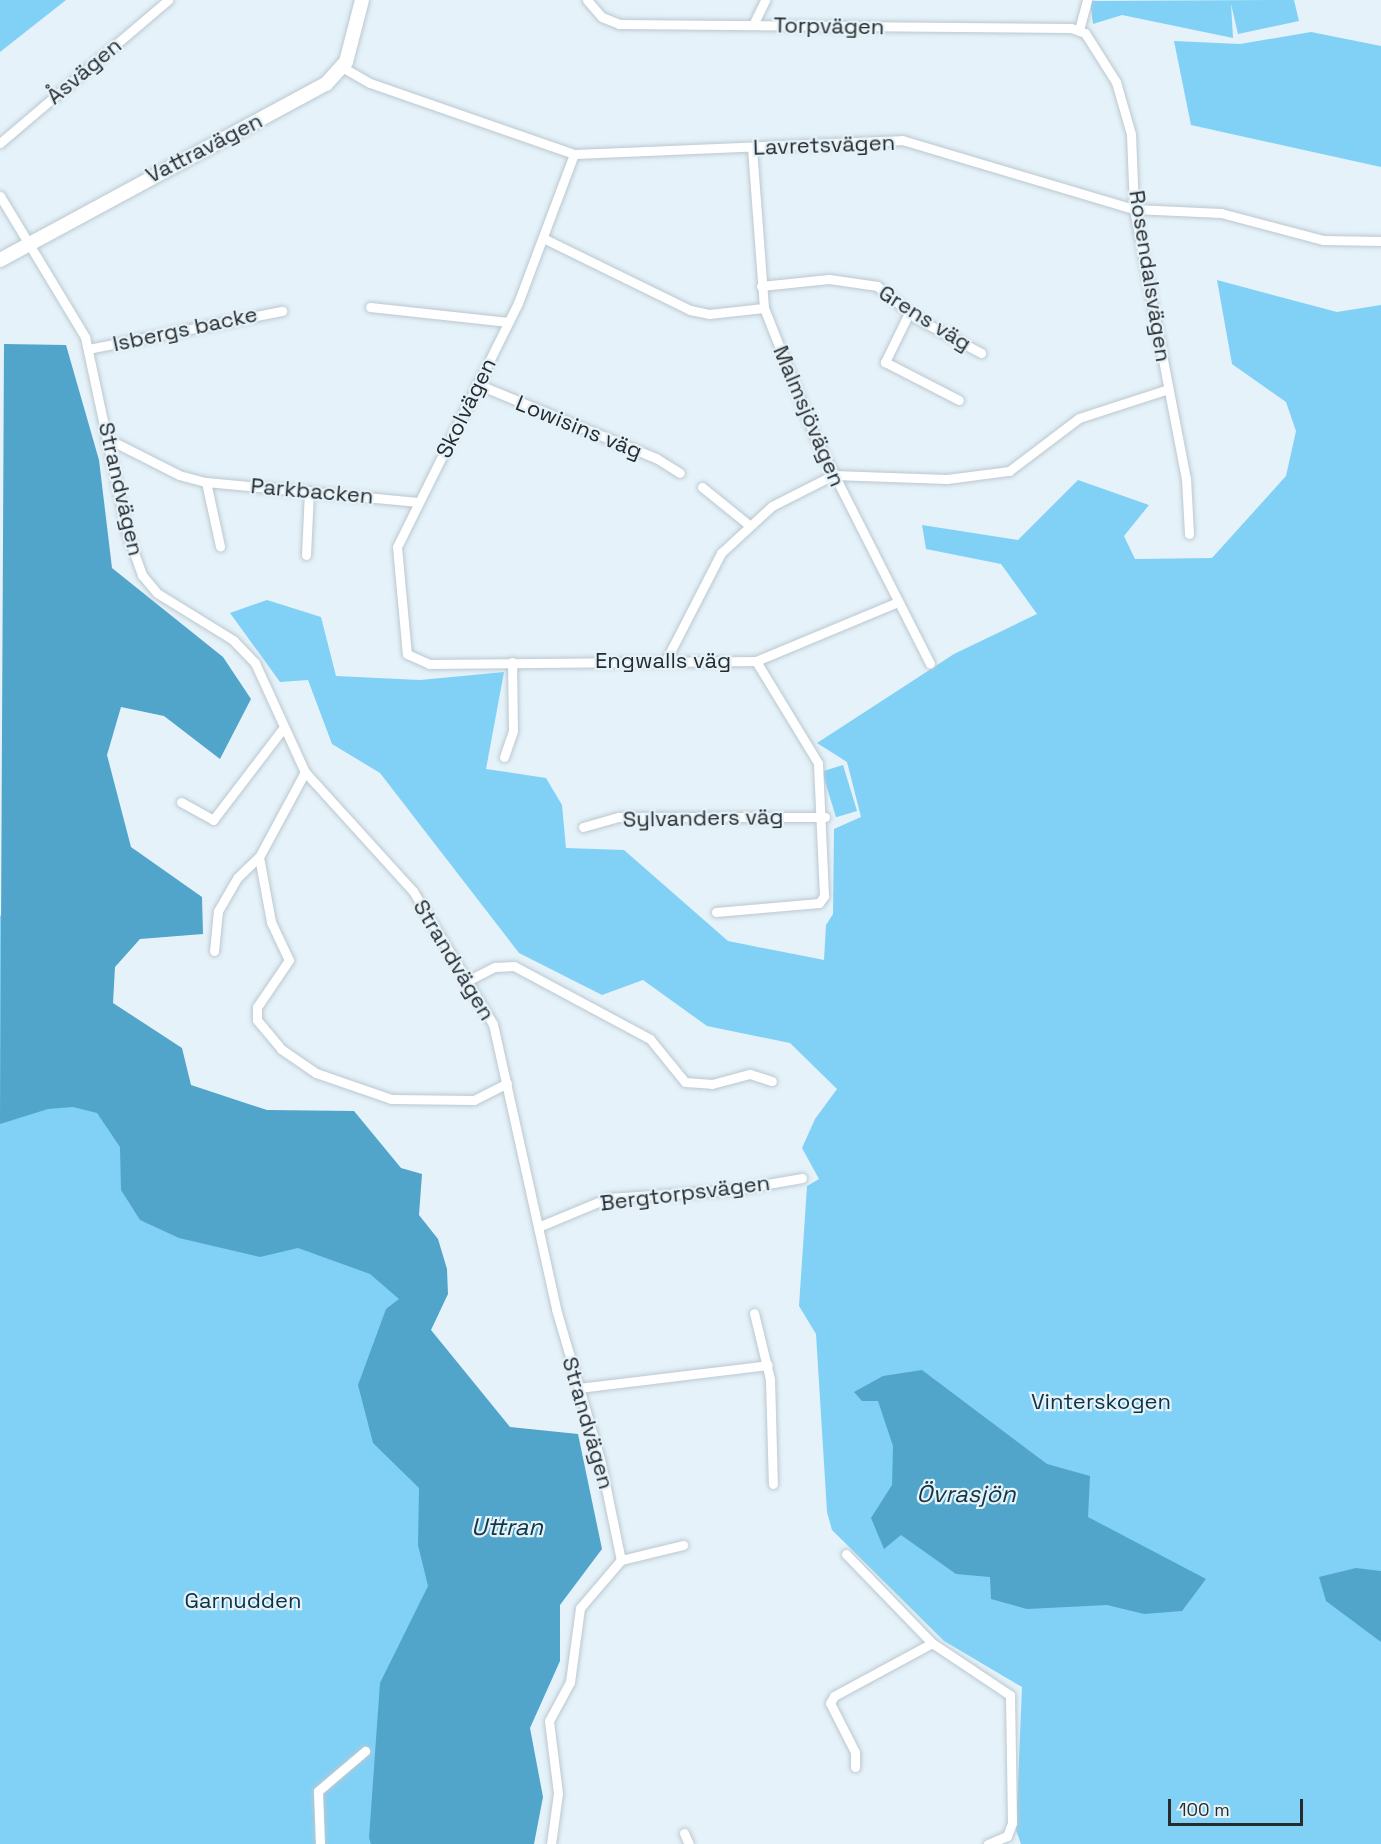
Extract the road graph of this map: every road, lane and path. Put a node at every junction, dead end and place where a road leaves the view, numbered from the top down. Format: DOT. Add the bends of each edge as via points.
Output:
graph roads {
  1 [pos="168,0"];
  2 [pos="362,0"];
  3 [pos="587,0"];
  4 [pos="765,0"];
  5 [pos="1087,0"];
  6 [pos="753,25"];
  7 [pos="1080,30"];
  8 [pos="342,67"];
  9 [pos="0,142"];
  10 [pos="752,148"];
  11 [pos="574,154"];
  12 [pos="0,196"];
  13 [pos="1134,208"];
  14 [pos="545,239"];
  15 [pos="1381,241"];
  16 [pos="26,243"];
  17 [pos="0,260"];
  18 [pos="761,286"];
  19 [pos="370,307"];
  20 [pos="764,308"];
  21 [pos="282,311"];
  22 [pos="909,313"];
  23 [pos="508,322"];
  24 [pos="88,349"];
  25 [pos="981,353"];
  26 [pos="477,384"];
  27 [pos="1168,389"];
  28 [pos="959,400"];
  29 [pos="110,440"];
  30 [pos="680,473"];
  31 [pos="833,475"];
  32 [pos="206,482"];
  33 [pos="702,487"];
  34 [pos="309,491"];
  35 [pos="418,502"];
  36 [pos="749,525"];
  37 [pos="1189,534"];
  38 [pos="220,546"];
  39 [pos="306,555"];
  40 [pos="898,602"];
  41 [pos="756,661"];
  42 [pos="416,662"];
  43 [pos="512,662"];
  44 [pos="665,662"];
  45 [pos="930,664"];
  46 [pos="284,727"];
  47 [pos="504,757"];
  48 [pos="305,772"];
  49 [pos="181,802"];
  50 [pos="825,817"];
  51 [pos="583,827"];
  52 [pos="259,857"];
  53 [pos="716,912"];
  54 [pos="214,951"];
  55 [pos="469,980"];
  56 [pos="772,1081"];
  57 [pos="507,1083"];
  58 [pos="802,1178"];
  59 [pos="538,1227"];
  60 [pos="754,1313"];
  61 [pos="768,1365"];
  62 [pos="579,1388"];
  63 [pos="773,1484"];
  64 [pos="683,1545"];
  65 [pos="846,1554"];
  66 [pos="621,1560"];
  67 [pos="932,1643"];
  68 [pos="365,1751"];
  69 [pos="855,1767"];
  70 [pos="684,1833"];
  71 [pos="320,1844"];
  72 [pos="551,1844"];
  73 [pos="689,1844"];
  74 [pos="988,1844"];
  1 -- 9 [label="street, Åsvägen"];
  2 -- 8 [label="street"];
  3 -- 6 [label="street, Torpvägen" via="602,17 619,24"];
  4 -- 6 [label="street"];
  5 -- 7 [label="street"];
  6 -- 7 [label="street, Torpvägen"];
  7 -- 13 [label="street, Rosendalsvägen" via="1090,38 1124,103 1131,134"];
  8 -- 11 [label="street, Lavretsvägen" via="370,83"];
  8 -- 16 [label="street, Vattravägen" via="309,96"];
  10 -- 11 [label="street, Lavretsvägen"];
  10 -- 13 [label="street, Lavretsvägen" via="902,140"];
  10 -- 18 [label="street, Malmsjövägen"];
  11 -- 14 [label="street, Skolvägen"];
  12 -- 16 [label="street"];
  13 -- 15 [label="street, Lavretsvägen" via="1221,213 1323,240"];
  13 -- 27 [label="street, Rosendalsvägen"];
  14 -- 20 [label="street" via="690,310 709,314"];
  14 -- 23 [label="street, Skolvägen"];
  16 -- 17 [label="street, Vattravägen"];
  16 -- 24 [label="street, Strandvägen"];
  18 -- 20 [label="street, Malmsjövägen"];
  18 -- 22 [label="street, Grens väg" via="846,279 877,286"];
  19 -- 23 [label="street"];
  20 -- 31 [label="street, Malmsjövägen"];
  21 -- 24 [label="street, Isbergs backe"];
  22 -- 25 [label="street, Grens väg"];
  22 -- 28 [label="street" via="885,362"];
  23 -- 26 [label="street, Skolvägen"];
  24 -- 29 [label="street, Strandvägen"];
  26 -- 30 [label="street, Lowisins väg" via="656,458"];
  26 -- 35 [label="street, Skolvägen"];
  27 -- 31 [label="street" via="1078,418 1019,467 1003,472 947,479"];
  27 -- 37 [label="street, Rosendalsvägen" via="1186,478"];
  29 -- 32 [label="street, Parkbacken" via="179,475"];
  29 -- 46 [label="street, Strandvägen" via="127,533 142,575 157,593 233,640 255,663"];
  31 -- 36 [label="street" via="772,506"];
  31 -- 40 [label="street, Malmsjövägen"];
  32 -- 34 [label="street, Parkbacken"];
  32 -- 38 [label="street"];
  33 -- 36 [label="street"];
  34 -- 35 [label="street, Parkbacken"];
  34 -- 39 [label="street"];
  35 -- 42 [label="street, Skolvägen" via="395,554 403,587 404,649"];
  36 -- 44 [label="street" via="718,558"];
  40 -- 41 [label="street, Engwalls väg"];
  40 -- 45 [label="street, Malmsjövägen"];
  41 -- 44 [label="street, Engwalls väg"];
  41 -- 50 [label="street" via="819,763"];
  42 -- 43 [label="street, Engwalls väg"];
  43 -- 44 [label="street, Engwalls väg"];
  43 -- 47 [label="street" via="513,731"];
  46 -- 48 [label="street, Strandvägen"];
  46 -- 49 [label="street" via="213,820"];
  48 -- 52 [label="street"];
  48 -- 55 [label="street, Strandvägen" via="413,891"];
  50 -- 51 [label="street, Sylvanders väg" via="619,817"];
  50 -- 53 [label="street" via="819,903"];
  52 -- 54 [label="street" via="238,877 218,911"];
  52 -- 57 [label="street" via="271,922 289,960 257,1007 257,1020 281,1049 324,1077 392,1099 474,1100"];
  55 -- 56 [label="street" via="495,967 514,966 650,1039 685,1082 712,1084 750,1074"];
  55 -- 57 [label="street, Strandvägen" via="493,1024"];
  57 -- 59 [label="street, Strandvägen"];
  58 -- 59 [label="street, Bergtorpsvägen" via="733,1190 608,1197"];
  59 -- 62 [label="street, Strandvägen"];
  60 -- 61 [label="street"];
  61 -- 62 [label="street"];
  61 -- 63 [label="street"];
  62 -- 66 [label="street, Strandvägen"];
  64 -- 66 [label="street"];
  65 -- 67 [label="street"];
  66 -- 72 [label="street" via="580,1608 570,1682 549,1721 558,1793"];
  67 -- 69 [label="street" via="834,1696 830,1703 855,1752"];
  67 -- 74 [label="street" via="1010,1695 1010,1830"];
  68 -- 71 [label="street" via="318,1791"];
  70 -- 73 [label="street"];
}
